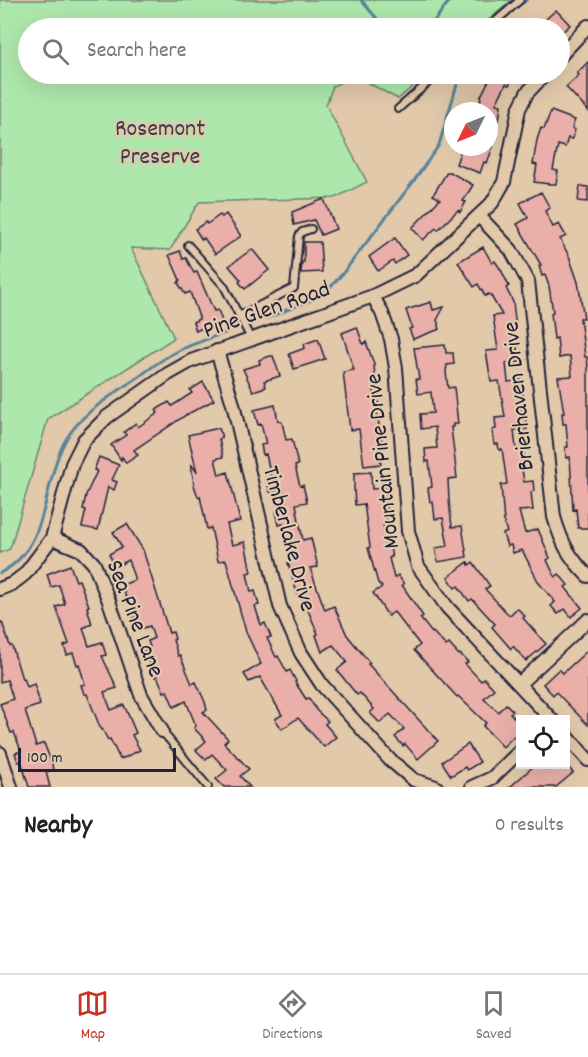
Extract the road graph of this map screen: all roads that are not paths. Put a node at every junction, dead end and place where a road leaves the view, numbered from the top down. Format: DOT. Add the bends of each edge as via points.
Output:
graph roads {
  1 [pos="520,0"];
  2 [pos="499,18"];
  3 [pos="588,26"];
  4 [pos="570,45"];
  5 [pos="427,84"];
  6 [pos="536,84"];
  7 [pos="398,109"];
  8 [pos="480,217"];
  9 [pos="311,229"];
  10 [pos="188,245"];
  11 [pos="373,296"];
  12 [pos="241,315"];
  13 [pos="251,339"];
  14 [pos="217,351"];
  15 [pos="52,538"];
  16 [pos="588,576"];
  17 [pos="0,589"];
  18 [pos="588,620"];
  19 [pos="519,684"];
  20 [pos="547,715"];
  21 [pos="162,731"];
  22 [pos="570,740"];
  23 [pos="0,753"];
  24 [pos="516,755"];
  25 [pos="588,760"];
  26 [pos="11,787"];
  27 [pos="208,787"];
  28 [pos="436,787"];
  29 [pos="472,787"];
  1 -- 2 [label="lane"];
  3 -- 4 [label="street"];
  5 -- 7 [label="lane"];
  6 -- 8 [label="street, Pine Glen Road" via="519,108 504,182"];
  8 -- 11 [label="street, Pine Glen Road" via="416,275"];
  8 -- 16 [label="street, Brierhaven Drive" via="511,250 528,281 554,517 561,541"];
  9 -- 12 [label="lane" via="299,236 294,288"];
  10 -- 12 [label="lane" via="220,280"];
  11 -- 13 [label="street, Pine Glen Road"];
  11 -- 19 [label="street, Mountain Pine Drive" via="391,339 408,531 418,566 447,607"];
  12 -- 13 [label="lane"];
  13 -- 14 [label="street, Pine Glen Road"];
  14 -- 15 [label="street, Pine Glen Road" via="168,374 107,417 84,440 72,464"];
  14 -- 28 [label="street, Timberlake Drive" via="280,606 301,653 322,685 389,759 414,780"];
  15 -- 17 [label="street, Pine Glen Road" via="26,574"];
  15 -- 21 [label="street, Sea Pine Lane" via="81,550 94,564 141,695"];
  18 -- 19 [label="street"];
  19 -- 20 [label="street, Mountain Pine Drive"];
  21 -- 27 [label="lane"];
  22 -- 25 [label="street"];
  23 -- 26 [label="street"];
  24 -- 29 [label="street" via="492,778"];
}
